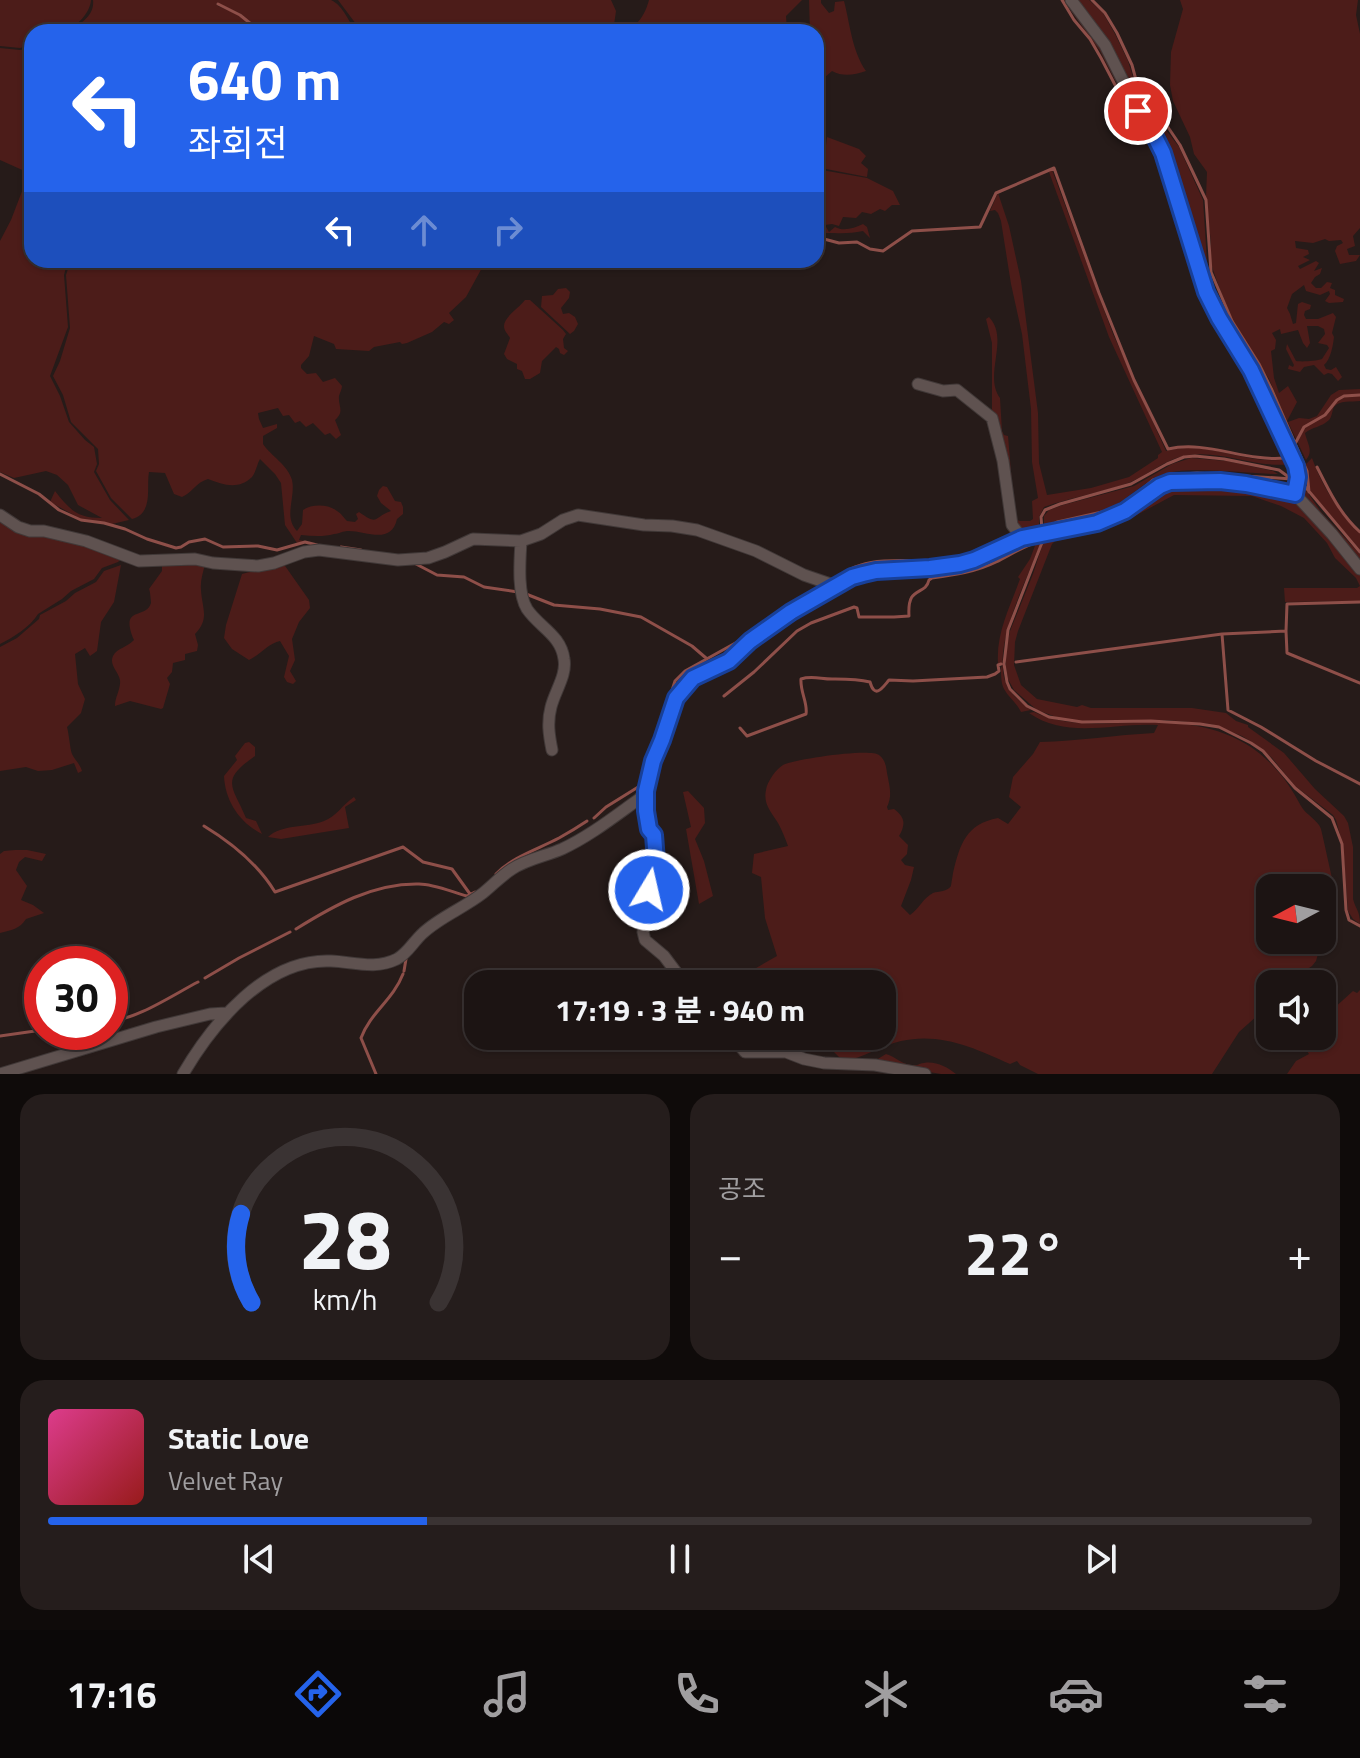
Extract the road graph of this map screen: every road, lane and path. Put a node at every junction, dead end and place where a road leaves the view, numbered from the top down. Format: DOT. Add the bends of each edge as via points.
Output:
graph roads {
  1 [pos="1071,0"];
  2 [pos="918,384"];
  3 [pos="1295,494"];
  4 [pos="0,515"];
  5 [pos="1022,538"];
  6 [pos="521,541"];
  7 [pos="1360,569"];
  8 [pos="836,586"];
  9 [pos="552,750"];
  10 [pos="646,791"];
  11 [pos="674,970"];
  12 [pos="226,1013"];
  13 [pos="743,1050"];
  14 [pos="0,1074"];
  15 [pos="183,1074"];
  16 [pos="925,1074"];
  1 -- 3 [label="street" via="1105,45 1163,153 1206,292 1251,370 1296,466"];
  2 -- 5 [label="street" via="957,390 992,418 1012,525"];
  3 -- 5 [label="street" via="1220,481 1170,482 1097,523"];
  3 -- 7 [label="street"];
  4 -- 6 [label="street" via="30,531 76,539 139,561 195,559 258,566 319,550 411,560 473,539"];
  5 -- 8 [label="street" via="960,564 876,571"];
  6 -- 8 [label="street" via="578,515 672,526 756,551"];
  6 -- 9 [label="street" via="526,608 552,634 564,658 549,718"];
  8 -- 10 [label="street" via="770,625 729,661 684,687 671,709"];
  10 -- 11 [label="street" via="656,861 649,872 650,912 643,932"];
  10 -- 12 [label="street" via="574,843 507,872 424,932 395,960 370,966 329,961 296,967 263,982"];
  12 -- 14 [label="street" via="156,1027"];
  12 -- 15 [label="street"];
  13 -- 16 [label="street"];
}
